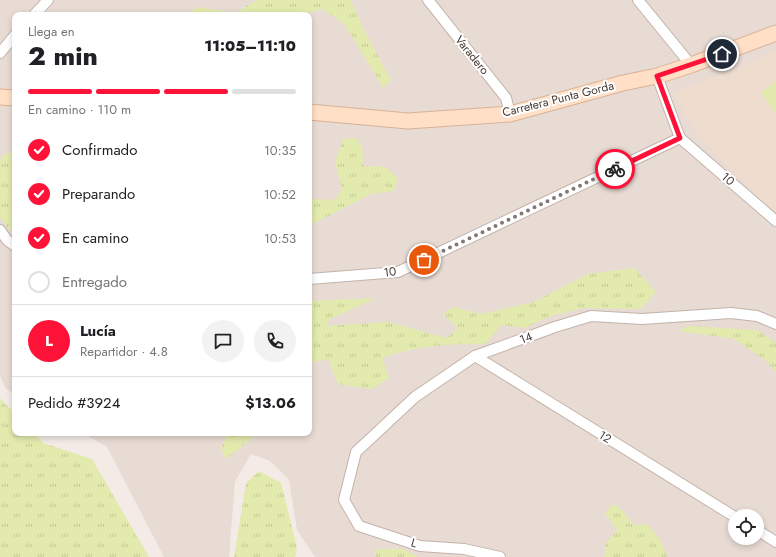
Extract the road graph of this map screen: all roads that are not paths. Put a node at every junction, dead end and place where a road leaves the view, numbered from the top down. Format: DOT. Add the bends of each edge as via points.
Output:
graph roads {
  1 [pos="48,0"];
  2 [pos="428,0"];
  3 [pos="638,0"];
  4 [pos="37,12"];
  5 [pos="776,33"];
  6 [pos="12,39"];
  7 [pos="0,53"];
  8 [pos="692,65"];
  9 [pos="657,76"];
  10 [pos="0,97"];
  11 [pos="12,98"];
  12 [pos="312,112"];
  13 [pos="510,114"];
  14 [pos="680,138"];
  15 [pos="776,221"];
  16 [pos="0,230"];
  17 [pos="12,244"];
  18 [pos="312,279"];
  19 [pos="776,324"];
  20 [pos="475,356"];
  21 [pos="344,500"];
  22 [pos="728,513"];
  23 [pos="764,534"];
  24 [pos="776,542"];
  25 [pos="500,557"];
  1 -- 4 [label="street"];
  2 -- 13 [label="street, Varadero" via="506,98"];
  3 -- 8 [label="street"];
  5 -- 8 [label="main road, Carretera Punta Gorda"];
  6 -- 7 [label="street"];
  8 -- 9 [label="main road, Carretera Punta Gorda"];
  9 -- 13 [label="main road, Carretera Punta Gorda"];
  9 -- 14 [label="street, 10"];
  10 -- 11 [label="main road"];
  12 -- 13 [label="main road, Carretera Punta Gorda" via="408,121"];
  14 -- 15 [label="street, 10"];
  14 -- 18 [label="street, 10" via="398,272"];
  16 -- 17 [label="street"];
  19 -- 20 [label="street, 14" via="757,316 731,313 642,319 591,316"];
  20 -- 21 [label="street, 14" via="415,397 356,452"];
  20 -- 22 [label="street, 12"];
  21 -- 25 [label="street, L" via="359,526 420,546 464,549"];
  23 -- 24 [label="street"];
}
